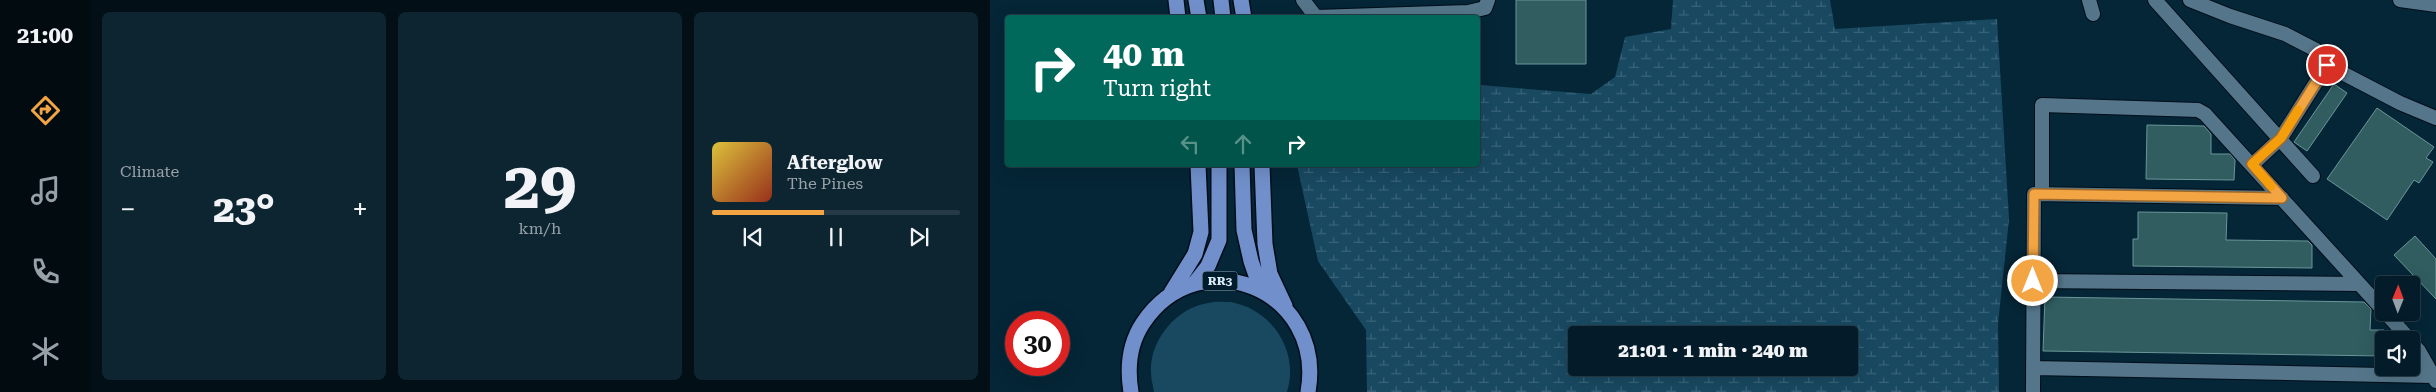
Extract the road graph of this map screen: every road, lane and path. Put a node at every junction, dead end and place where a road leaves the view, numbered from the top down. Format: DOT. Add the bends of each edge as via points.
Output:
graph roads {
  1 [pos="1176,0"];
  2 [pos="1196,0"];
  3 [pos="1221,0"];
  4 [pos="1241,0"];
  5 [pos="1303,0"];
  6 [pos="1488,0"];
  7 [pos="2089,0"];
  8 [pos="2156,0"];
  9 [pos="2190,0"];
  10 [pos="2400,0"];
  11 [pos="2436,5"];
  12 [pos="2093,14"];
  13 [pos="1178,15"];
  14 [pos="1198,15"];
  15 [pos="1223,15"];
  16 [pos="1244,15"];
  17 [pos="1314,15"];
  18 [pos="1377,15"];
  19 [pos="2327,65"];
  20 [pos="2436,118"];
  21 [pos="2281,138"];
  22 [pos="2252,164"];
  23 [pos="1198,167"];
  24 [pos="1219,167"];
  25 [pos="1242,167"];
  26 [pos="1262,167"];
  27 [pos="2313,176"];
  28 [pos="2042,194"];
  29 [pos="2282,198"];
  30 [pos="2033,281"];
  31 [pos="1194,284"];
  32 [pos="2359,284"];
  33 [pos="1261,290"];
  34 [pos="1169,295"];
  35 [pos="2375,302"];
  36 [pos="1285,307"];
  37 [pos="2392,321"];
  38 [pos="2402,331"];
  39 [pos="2420,351"];
  40 [pos="2033,368"];
  41 [pos="2435,378"];
  42 [pos="1131,392"];
  43 [pos="1308,392"];
  44 [pos="2032,392"];
  1 -- 13 [label="main road"];
  2 -- 14 [label="main road"];
  3 -- 15 [label="main road"];
  4 -- 16 [label="main road"];
  5 -- 17 [label="street"];
  6 -- 18 [label="street" via="1485,8 1468,12"];
  7 -- 12 [label="street"];
  8 -- 21 [label="street"];
  9 -- 19 [label="street" via="2285,34 2316,50"];
  10 -- 11 [label="street"];
  19 -- 20 [label="street"];
  19 -- 21 [label="street"];
  21 -- 22 [label="street"];
  21 -- 27 [label="street"];
  22 -- 28 [label="street" via="2198,110 2042,105"];
  22 -- 29 [label="street"];
  23 -- 34 [label="main road" via="1201,232 1196,254"];
  24 -- 31 [label="main road, RR3" via="1219,240 1208,266"];
  25 -- 33 [label="main road, RR3" via="1244,230"];
  26 -- 36 [label="main road" via="1265,244 1270,274"];
  28 -- 29 [label="street"];
  28 -- 30 [label="street" via="2034,194"];
  29 -- 32 [label="street"];
  30 -- 32 [label="street"];
  30 -- 40 [label="street"];
  31 -- 33 [label="main road, RR3" via="1217,280 1240,282"];
  31 -- 34 [label="main road, RR3"];
  32 -- 35 [label="street"];
  33 -- 36 [label="main road, RR3"];
  34 -- 42 [label="main road, RR3" via="1151,311 1138,331 1130,353 1128,377"];
  36 -- 43 [label="main road, RR3" via="1297,323 1308,348 1311,374"];
  37 -- 38 [label="street"];
  39 -- 41 [label="street"];
  40 -- 41 [label="street"];
  40 -- 44 [label="street"];
}
